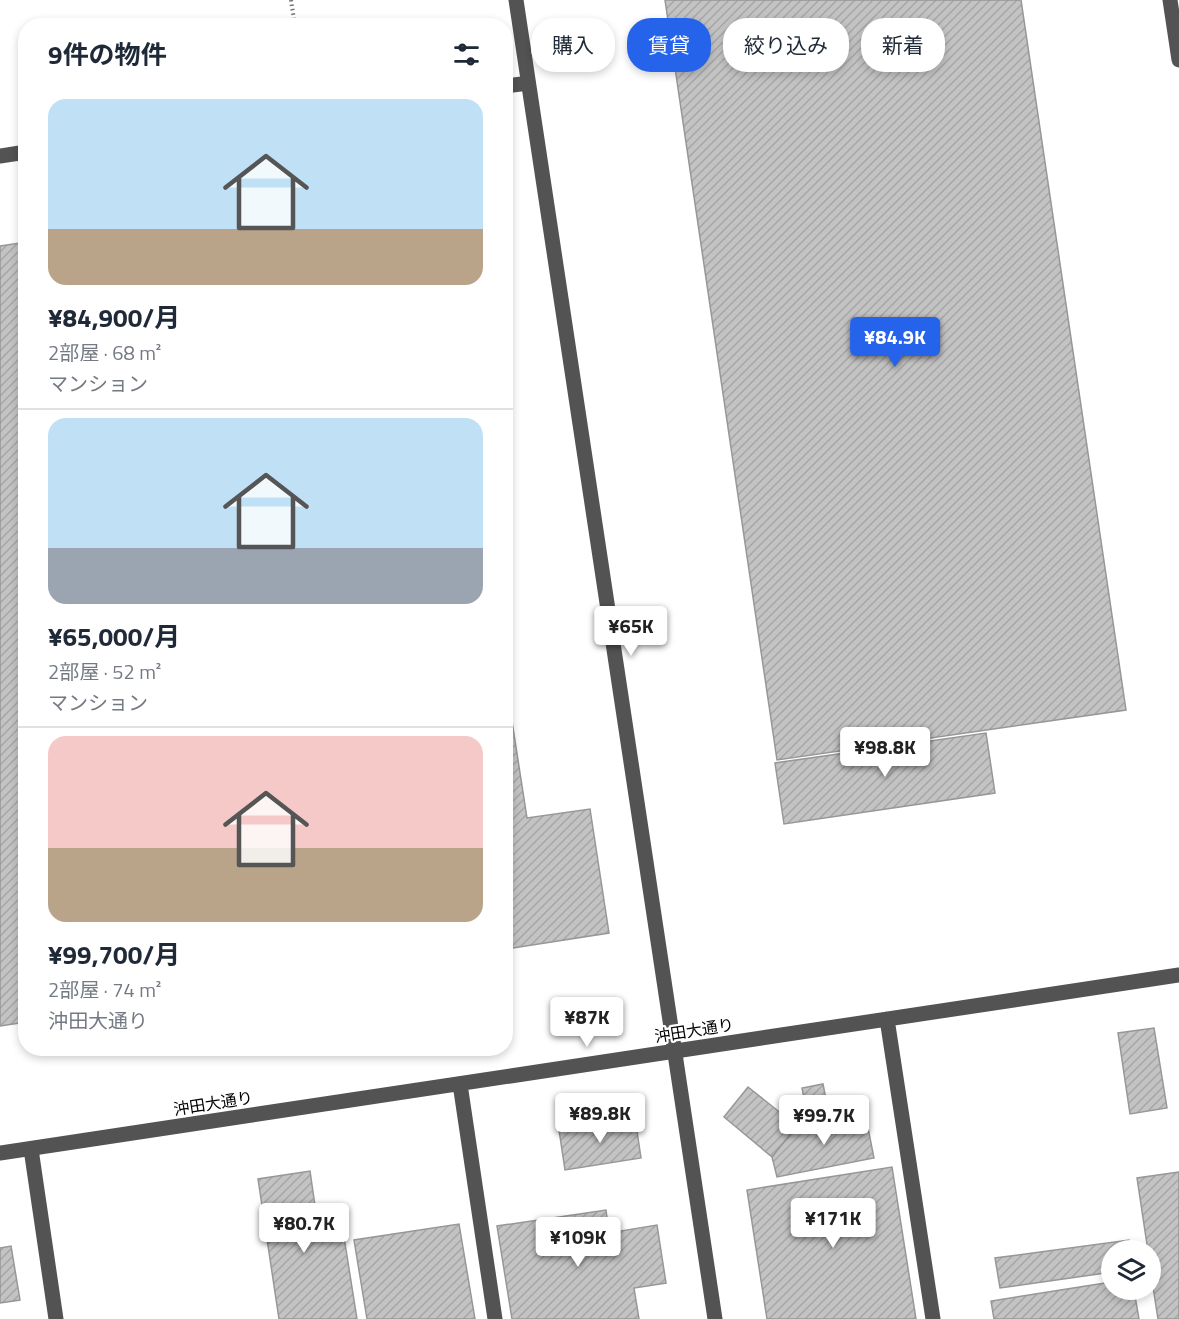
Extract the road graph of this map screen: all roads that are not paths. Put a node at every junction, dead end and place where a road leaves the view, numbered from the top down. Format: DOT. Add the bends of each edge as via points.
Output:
graph roads {
  1 [pos="516,0"];
  2 [pos="1170,0"];
  3 [pos="1179,60"];
  4 [pos="528,83"];
  5 [pos="513,85"];
  6 [pos="18,153"];
  7 [pos="0,156"];
  8 [pos="1179,975"];
  9 [pos="887,1019"];
  10 [pos="674,1052"];
  11 [pos="460,1084"];
  12 [pos="31,1149"];
  13 [pos="0,1153"];
  14 [pos="56,1319"];
  15 [pos="495,1319"];
  16 [pos="715,1319"];
  17 [pos="933,1319"];
  1 -- 4 [label="street"];
  2 -- 3 [label="street"];
  4 -- 5 [label="street"];
  4 -- 10 [label="street"];
  6 -- 7 [label="street"];
  8 -- 9 [label="street, 沖田大通り"];
  9 -- 10 [label="street, 沖田大通り"];
  9 -- 17 [label="street"];
  10 -- 11 [label="street, 沖田大通り"];
  10 -- 16 [label="street"];
  11 -- 12 [label="street, 沖田大通り"];
  11 -- 15 [label="street"];
  12 -- 13 [label="street, 沖田大通り"];
  12 -- 14 [label="street"];
}
